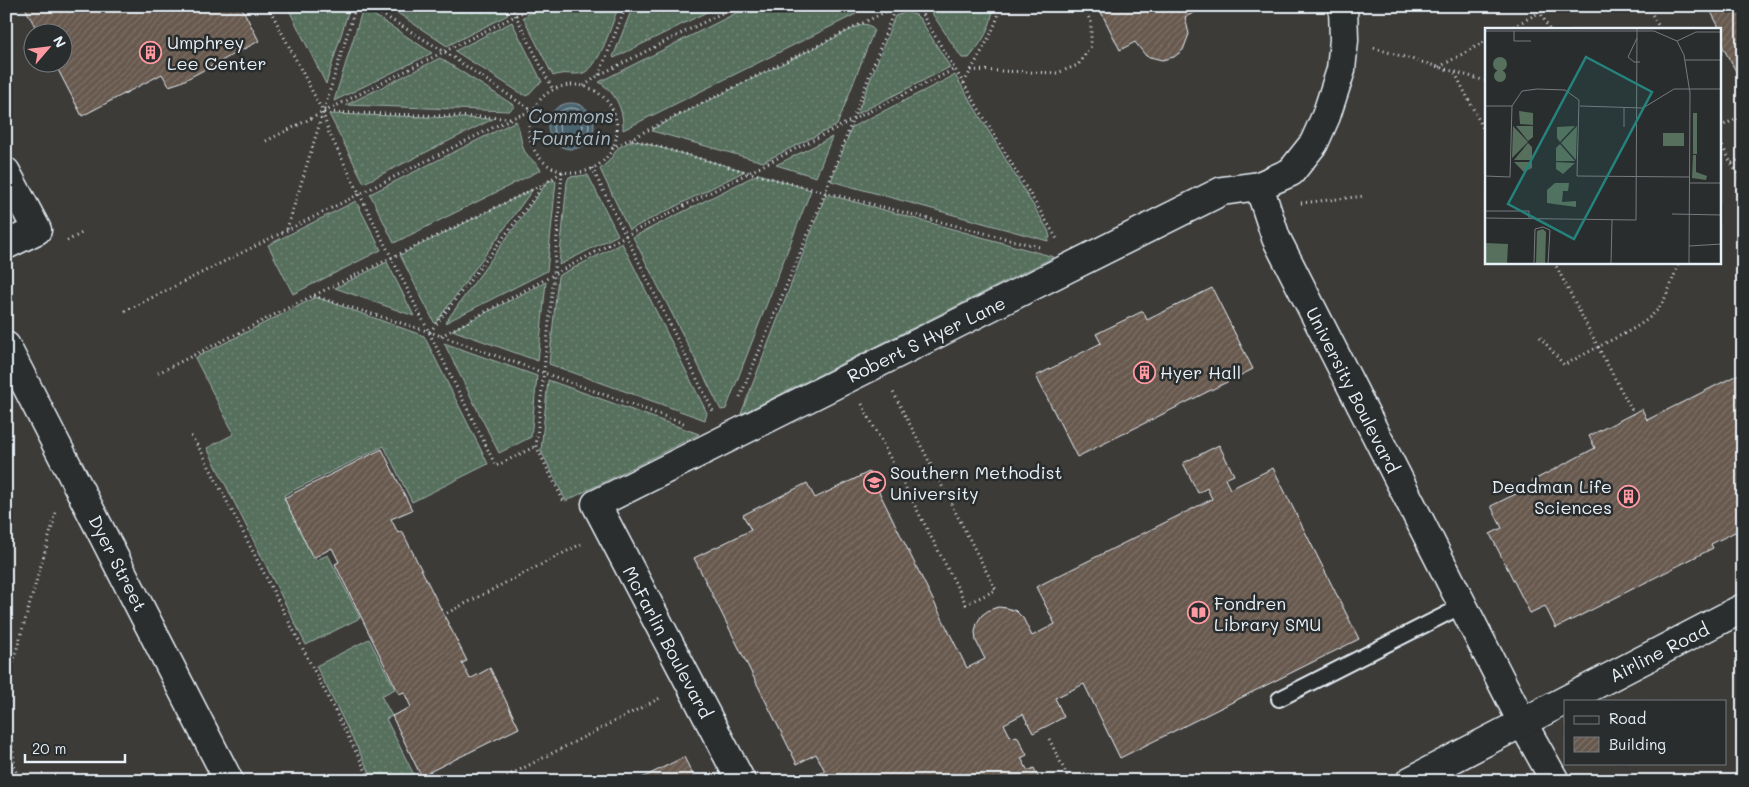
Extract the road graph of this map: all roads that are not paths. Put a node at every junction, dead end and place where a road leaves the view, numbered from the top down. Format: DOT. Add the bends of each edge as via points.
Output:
graph roads {
  1 [pos="1343,6"];
  2 [pos="6,172"];
  3 [pos="1259,186"];
  4 [pos="6,245"];
  5 [pos="6,346"];
  6 [pos="596,504"];
  7 [pos="1462,606"];
  8 [pos="1743,608"];
  9 [pos="1279,698"];
  10 [pos="1564,700"];
  11 [pos="1565,700"];
  12 [pos="1522,722"];
  13 [pos="228,781"];
  14 [pos="741,781"];
  15 [pos="1410,781"];
  16 [pos="1555,781"];
  1 -- 3 [label="street" via="1344,40 1340,70 1314,143 1291,172"];
  2 -- 4 [label="street" via="37,230"];
  3 -- 6 [label="street, Robert S Hyer Lane" via="1222,191"];
  3 -- 7 [label="street, University Boulevard" via="1276,238"];
  5 -- 13 [label="street, Dyer Street"];
  6 -- 14 [label="street, McFarlin Boulevard"];
  7 -- 9 [label="lane"];
  7 -- 12 [label="street, University Boulevard"];
  8 -- 11 [label="street, Airline Road"];
  10 -- 12 [label="street, Airline Road"];
  12 -- 15 [label="street, Airline Road"];
  12 -- 16 [label="street, University Boulevard"];
}
